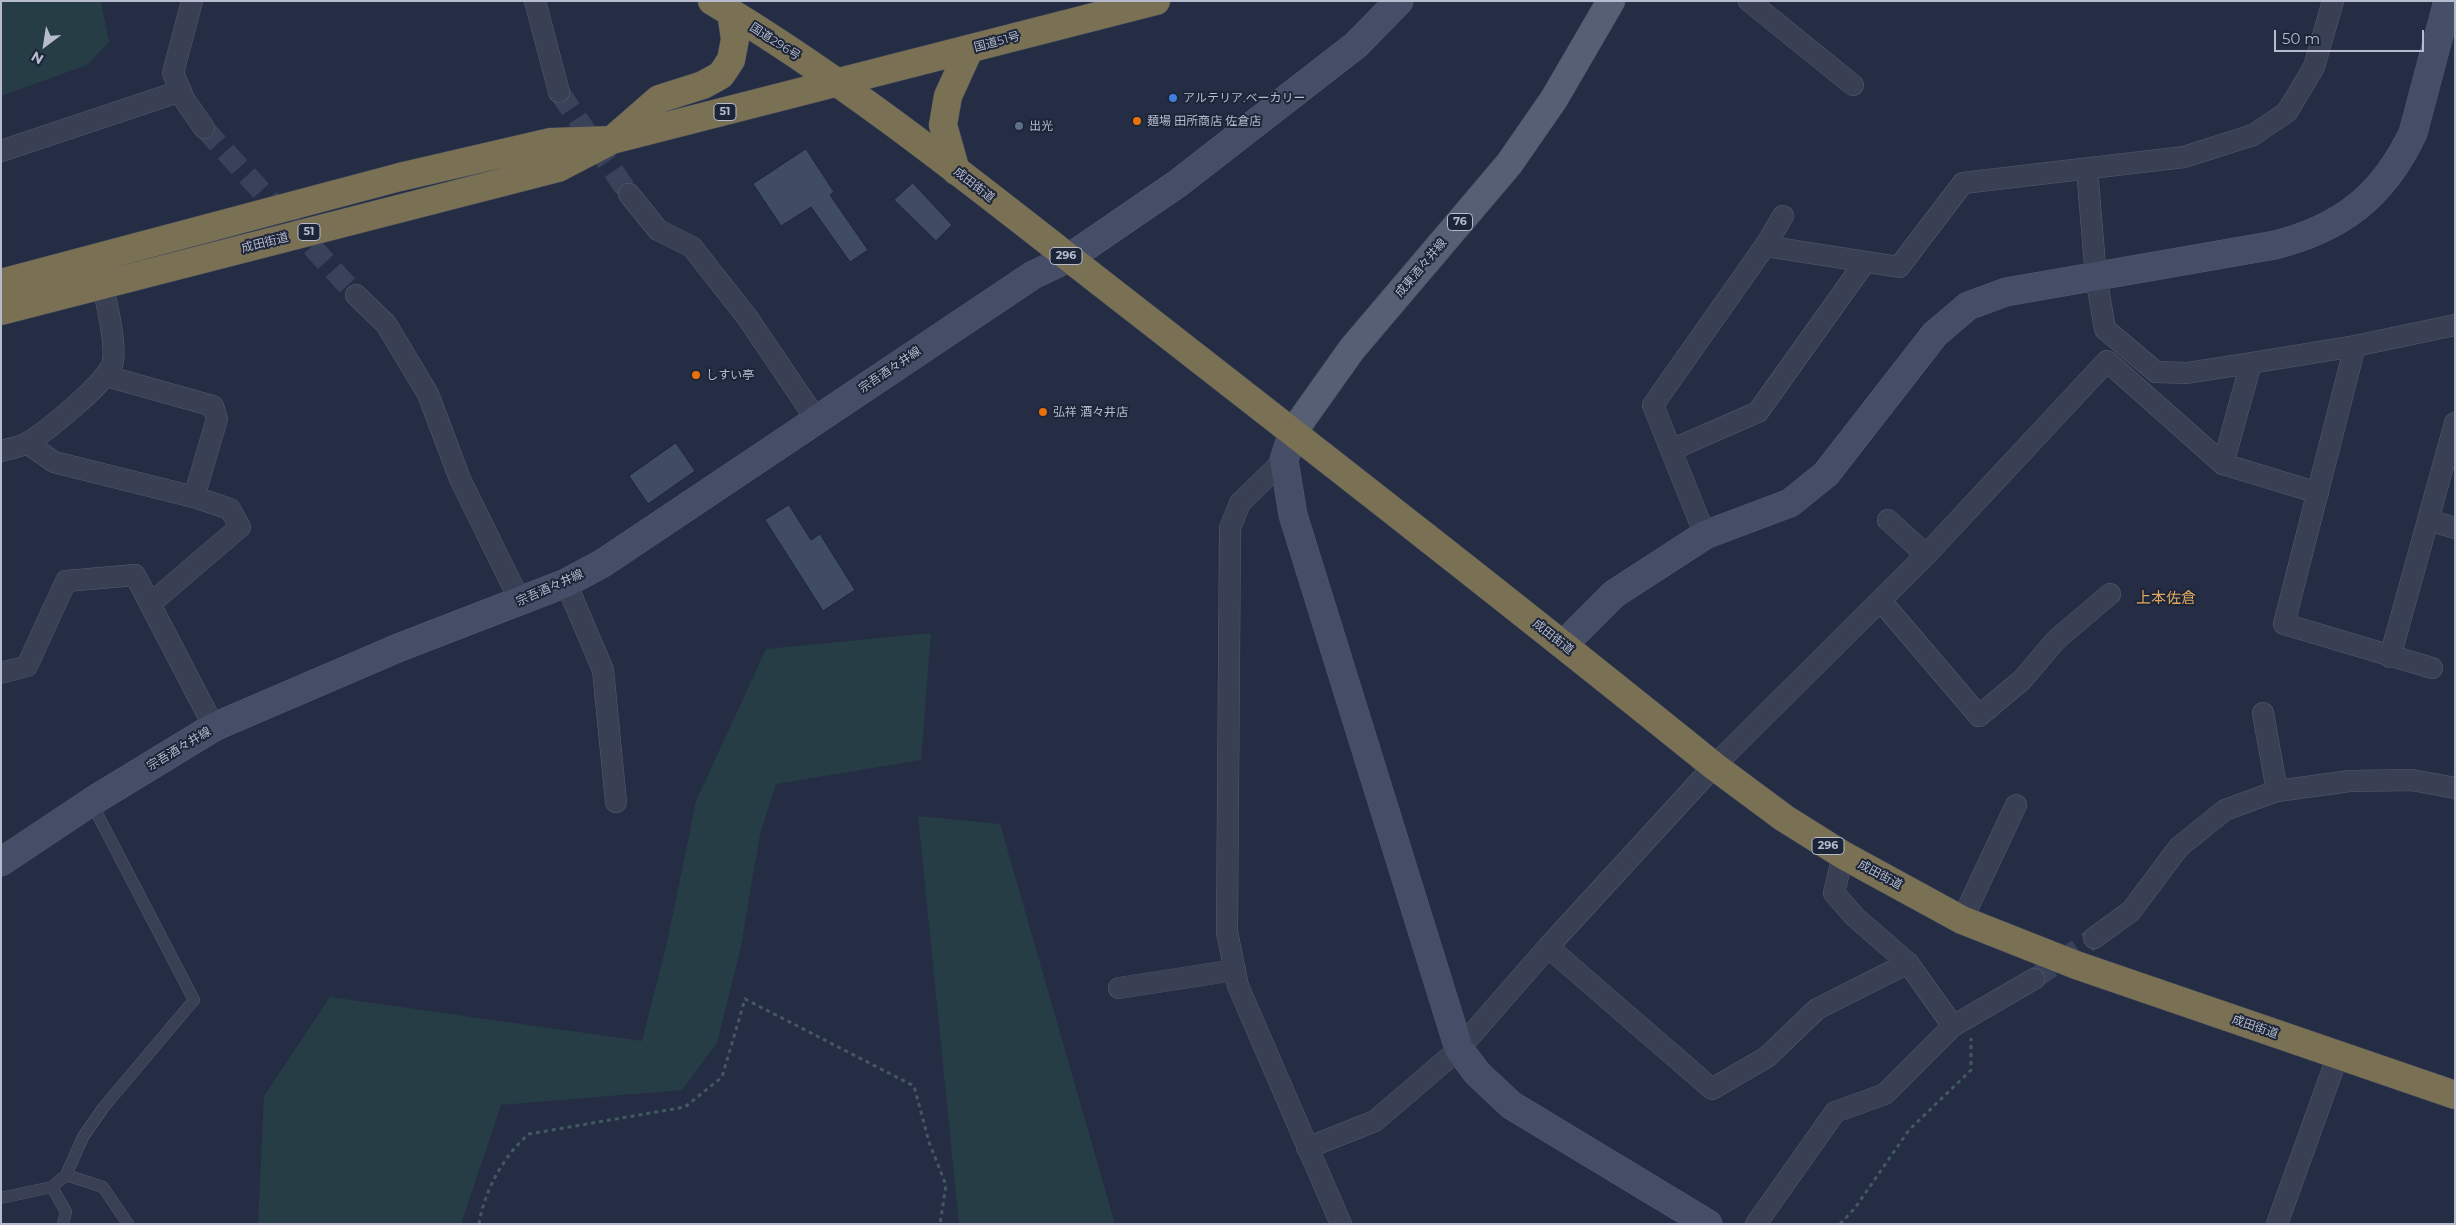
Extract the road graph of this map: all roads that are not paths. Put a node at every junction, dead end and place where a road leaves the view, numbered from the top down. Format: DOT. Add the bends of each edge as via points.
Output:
graph roads {
  1 [pos="192,1"];
  2 [pos="535,1"];
  3 [pos="1156,1"];
  4 [pos="1399,1"];
  5 [pos="1610,1"];
  6 [pos="1749,1"];
  7 [pos="2333,1"];
  8 [pos="2448,3"];
  9 [pos="721,7"];
  10 [pos="969,50"];
  11 [pos="838,83"];
  12 [pos="1853,85"];
  13 [pos="181,91"];
  14 [pos="559,92"];
  15 [pos="204,128"];
  16 [pos="612,140"];
  17 [pos="1,151"];
  18 [pos="2087,169"];
  19 [pos="956,171"];
  20 [pos="629,194"];
  21 [pos="1783,216"];
  22 [pos="1765,246"];
  23 [pos="1069,258"];
  24 [pos="1865,262"];
  25 [pos="2096,278"];
  26 [pos="1,282"];
  27 [pos="102,285"];
  28 [pos="356,296"];
  29 [pos="1,311"];
  30 [pos="2455,325"];
  31 [pos="2355,346"];
  32 [pos="2251,364"];
  33 [pos="106,376"];
  34 [pos="816,420"];
  35 [pos="2455,423"];
  36 [pos="1293,432"];
  37 [pos="27,443"];
  38 [pos="1671,450"];
  39 [pos="1,451"];
  40 [pos="1284,460"];
  41 [pos="2224,464"];
  42 [pos="2318,493"];
  43 [pos="194,497"];
  44 [pos="1888,520"];
  45 [pos="2428,520"];
  46 [pos="2455,528"];
  47 [pos="1705,535"];
  48 [pos="1926,555"];
  49 [pos="566,583"];
  50 [pos="2110,594"];
  51 [pos="520,601"];
  52 [pos="1881,601"];
  53 [pos="150,604"];
  54 [pos="1563,645"];
  55 [pos="2390,657"];
  56 [pos="2432,668"];
  57 [pos="1,673"];
  58 [pos="2263,713"];
  59 [pos="214,727"];
  60 [pos="1714,766"];
  61 [pos="2455,788"];
  62 [pos="2277,791"];
  63 [pos="91,802"];
  64 [pos="616,802"];
  65 [pos="2016,805"];
  66 [pos="1843,855"];
  67 [pos="2,859"];
  68 [pos="1962,920"];
  69 [pos="2094,938"];
  70 [pos="1548,947"];
  71 [pos="1908,963"];
  72 [pos="1234,970"];
  73 [pos="2034,979"];
  74 [pos="1119,988"];
  75 [pos="1953,1026"];
  76 [pos="1459,1049"];
  77 [pos="2338,1055"];
  78 [pos="2455,1095"];
  79 [pos="1307,1148"];
  80 [pos="66,1175"];
  81 [pos="52,1187"];
  82 [pos="1,1198"];
  83 [pos="63,1224"];
  84 [pos="128,1224"];
  85 [pos="1341,1224"];
  86 [pos="1708,1224"];
  87 [pos="1756,1224"];
  88 [pos="2277,1224"];
  1 -- 13 [label="street" via="173,73"];
  2 -- 14 [label="street"];
  3 -- 10 [label="highway, 国道51号 / 51"];
  4 -- 23 [label="street, 宗吾酒々井線" via="1356,45 1176,184"];
  5 -- 36 [label="main road, 成東酒々井線 / 76" via="1554,99 1510,164 1352,349"];
  6 -- 12 [label="street"];
  7 -- 18 [label="street" via="2314,66 2287,112 2253,135 2184,157"];
  8 -- 25 [label="street" via="2409,142 2382,183 2346,216 2307,237 2275,245"];
  9 -- 11 [label="highway, 国道296号 / 296"];
  9 -- 16 [label="highway" via="735,39 731,60 721,75 659,99"];
  10 -- 11 [label="highway, 国道51号 / 51"];
  10 -- 19 [label="highway" via="948,96 943,125"];
  11 -- 16 [label="highway, 成田街道 / 51"];
  11 -- 19 [label="highway, 成田街道 / 296"];
  13 -- 15 [label="street"];
  13 -- 17 [label="street"];
  16 -- 26 [label="highway, 成田街道 / 51" via="542,144 400,177"];
  16 -- 27 [label="highway, 成田街道 / 51" via="558,168"];
  18 -- 24 [label="street" via="1963,183 1899,268"];
  18 -- 25 [label="street"];
  19 -- 23 [label="highway, 成田街道 / 296"];
  20 -- 34 [label="street" via="658,230 692,246 747,317"];
  21 -- 22 [label="street"];
  22 -- 24 [label="street"];
  22 -- 38 [label="street" via="1653,405"];
  23 -- 34 [label="street, 宗吾酒々井線" via="1033,275"];
  23 -- 36 [label="highway, 成田街道 / 296"];
  24 -- 38 [label="street" via="1758,412"];
  25 -- 32 [label="street" via="2105,329 2156,372 2187,373"];
  25 -- 47 [label="street" via="2006,292 1968,306 1935,334 1826,474 1790,503"];
  27 -- 29 [label="highway, 成田街道 / 51"];
  27 -- 33 [label="street" via="108,304 113,362"];
  28 -- 51 [label="street" via="386,324 428,394 460,479"];
  30 -- 31 [label="street"];
  31 -- 32 [label="street"];
  31 -- 42 [label="street"];
  32 -- 41 [label="street"];
  33 -- 37 [label="street" via="74,407"];
  33 -- 43 [label="street" via="213,406 217,419"];
  34 -- 49 [label="street, 宗吾酒々井線" via="603,563"];
  35 -- 45 [label="street"];
  36 -- 40 [label="street"];
  36 -- 54 [label="highway, 成田街道 / 296"];
  37 -- 39 [label="street"];
  37 -- 43 [label="street" via="54,462"];
  38 -- 47 [label="street"];
  40 -- 72 [label="street" via="1240,503 1230,528 1226,932"];
  40 -- 76 [label="street" via="1293,516"];
  41 -- 42 [label="street"];
  41 -- 48 [label="street" via="2108,361"];
  42 -- 55 [label="street" via="2284,624"];
  43 -- 53 [label="street" via="230,509 240,527"];
  44 -- 48 [label="street"];
  45 -- 46 [label="street"];
  45 -- 55 [label="street"];
  47 -- 54 [label="street" via="1614,594"];
  48 -- 52 [label="street"];
  49 -- 51 [label="street, 宗吾酒々井線"];
  49 -- 64 [label="street" via="602,670"];
  50 -- 52 [label="street" via="2056,640 2022,680 1979,716"];
  51 -- 59 [label="street, 宗吾酒々井線" via="398,648"];
  52 -- 60 [label="street"];
  53 -- 57 [label="street" via="135,575 66,581 27,666"];
  53 -- 59 [label="street"];
  54 -- 60 [label="highway, 成田街道 / 296"];
  55 -- 56 [label="street"];
  58 -- 62 [label="street"];
  59 -- 63 [label="street, 宗吾酒々井線"];
  60 -- 66 [label="highway, 成田街道 / 296" via="1784,818"];
  60 -- 70 [label="street"];
  61 -- 62 [label="street" via="2412,780 2350,780"];
  62 -- 69 [label="street" via="2225,810 2179,847 2130,911"];
  63 -- 67 [label="street, 宗吾酒々井線"];
  63 -- 80 [label="lane" via="194,1000 103,1108 83,1138"];
  65 -- 68 [label="street"];
  66 -- 68 [label="highway, 成田街道 / 296"];
  66 -- 71 [label="street" via="1834,892 1855,918"];
  68 -- 77 [label="highway, 成田街道 / 296" via="2076,965"];
  70 -- 71 [label="street" via="1712,1089 1767,1056 1817,1009"];
  70 -- 76 [label="street"];
  71 -- 75 [label="street"];
  72 -- 74 [label="street"];
  72 -- 79 [label="street"];
  73 -- 75 [label="street"];
  75 -- 87 [label="street" via="1885,1094 1835,1112"];
  76 -- 79 [label="street" via="1375,1121"];
  76 -- 86 [label="street" via="1477,1073 1511,1105"];
  77 -- 78 [label="highway, 成田街道 / 296"];
  77 -- 88 [label="street"];
  79 -- 85 [label="street"];
  80 -- 81 [label="lane"];
  80 -- 84 [label="lane" via="103,1187"];
  81 -- 82 [label="lane"];
  81 -- 83 [label="lane" via="66,1212"];
}
